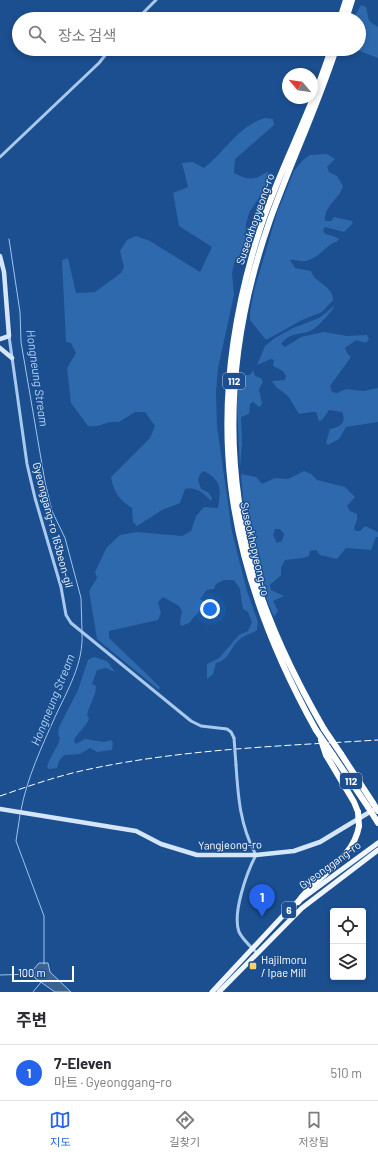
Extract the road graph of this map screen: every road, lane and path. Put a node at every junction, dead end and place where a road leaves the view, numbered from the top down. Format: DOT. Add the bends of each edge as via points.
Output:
graph roads {
  1 [pos="156,0"];
  2 [pos="346,0"];
  3 [pos="352,0"];
  4 [pos="144,12"];
  5 [pos="342,12"];
  6 [pos="348,12"];
  7 [pos="104,56"];
  8 [pos="328,56"];
  9 [pos="334,56"];
  10 [pos="0,157"];
  11 [pos="0,256"];
  12 [pos="10,336"];
  13 [pos="0,339"];
  14 [pos="0,348"];
  15 [pos="12,358"];
  16 [pos="316,730"];
  17 [pos="373,806"];
  18 [pos="0,809"];
  19 [pos="378,811"];
  20 [pos="378,823"];
  21 [pos="378,843"];
  22 [pos="378,850"];
  23 [pos="256,854"];
  24 [pos="298,902"];
  25 [pos="252,948"];
  26 [pos="257,953"];
  27 [pos="212,992"];
  28 [pos="219,992"];
  1 -- 4 [label="street"];
  2 -- 5 [label="highway"];
  3 -- 6 [label="highway"];
  7 -- 10 [label="street"];
  8 -- 16 [label="highway, Suseokhopyeong-ro / 112" via="260,228 236,327 227,405 227,449 231,489 236,525 246,564 268,633"];
  9 -- 17 [label="highway, Suseokhopyeong-ro / 112, bridge" via="270,220 247,296 238,344 232,434 241,520 252,570 284,652 316,714"];
  11 -- 12 [label="main road"];
  12 -- 13 [label="main road"];
  12 -- 15 [label="street, Gyeonggang-ro 163beon-gil"];
  14 -- 15 [label="main road"];
  15 -- 23 [label="street, Gyeonggang-ro 163beon-gil, bridge" via="27,464 61,587 66,615 71,623 91,640 191,721 208,728 227,729 231,732 234,738 241,816"];
  16 -- 17 [label="highway, Suseokhopyeong-ro / 112, bridge"];
  16 -- 24 [label="highway, bridge" via="326,755 354,802 359,826 347,854 304,893"];
  17 -- 19 [label="highway, Suseokhopyeong-ro / 112, bridge"];
  17 -- 20 [label="highway, Suseokhopyeong-ro / 112, bridge"];
  17 -- 23 [label="main road, Yangjeong-ro" via="320,842 294,851"];
  18 -- 23 [label="main road, Yangjeong-ro" via="136,831 161,844 197,855"];
  21 -- 24 [label="main road, Gyeonggang-ro / 6"];
  22 -- 26 [label="main road, Gyeonggang-ro / 6" via="302,908"];
  23 -- 25 [label="street" via="250,866 236,921 240,933"];
  24 -- 25 [label="main road, Gyeonggang-ro / 6"];
  25 -- 26 [label="street"];
  25 -- 27 [label="main road, Gyeonggang-ro / 6"];
  26 -- 28 [label="main road, Gyeonggang-ro / 6"];
}
